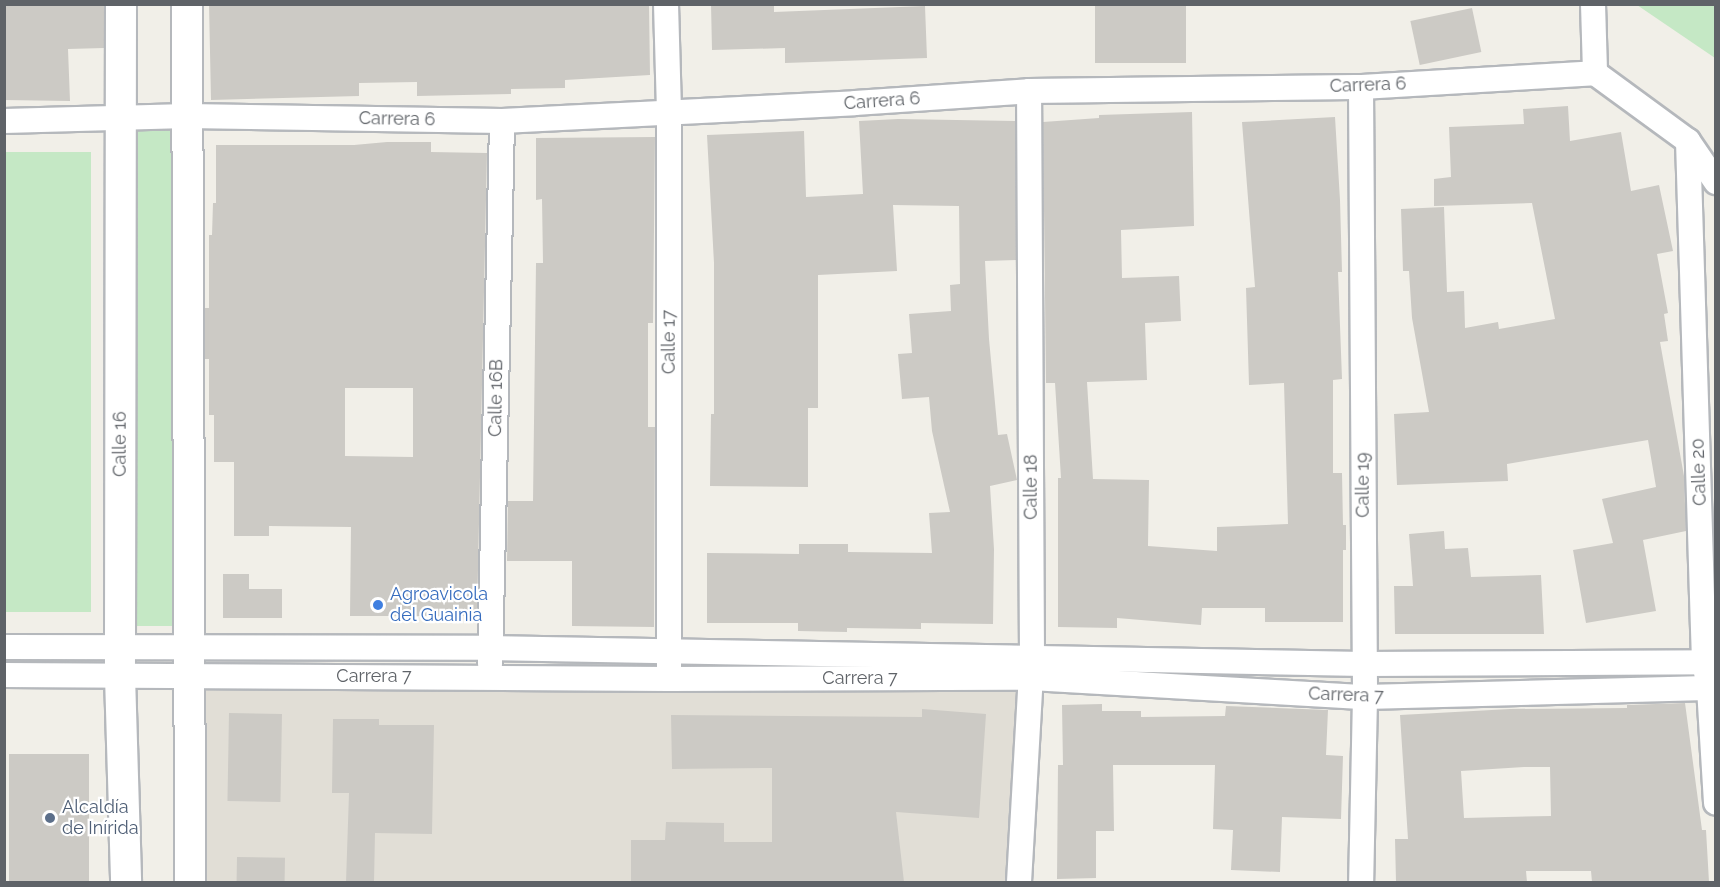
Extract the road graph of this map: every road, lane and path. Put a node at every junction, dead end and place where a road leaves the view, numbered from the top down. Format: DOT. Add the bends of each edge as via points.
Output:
graph roads {
  1 [pos="121,4"];
  2 [pos="187,4"];
  3 [pos="666,4"];
  4 [pos="1593,4"];
  5 [pos="1595,73"];
  6 [pos="1361,87"];
  7 [pos="1029,91"];
  8 [pos="669,111"];
  9 [pos="187,116"];
  10 [pos="121,119"];
  11 [pos="4,121"];
  12 [pos="502,121"];
  13 [pos="1688,141"];
  14 [pos="1716,182"];
  15 [pos="4,647"];
  16 [pos="490,648"];
  17 [pos="669,651"];
  18 [pos="120,662"];
  19 [pos="189,662"];
  20 [pos="1710,662"];
  21 [pos="1364,664"];
  22 [pos="1031,667"];
  23 [pos="4,675"];
  24 [pos="490,676"];
  25 [pos="669,679"];
  26 [pos="1712,688"];
  27 [pos="1365,697"];
  28 [pos="1716,802"];
  29 [pos="126,882"];
  30 [pos="190,882"];
  31 [pos="1019,882"];
  32 [pos="1361,882"];
  1 -- 10 [label="street, Calle 16"];
  2 -- 9 [label="street"];
  3 -- 8 [label="street, Calle 17"];
  4 -- 5 [label="street"];
  5 -- 6 [label="street, Carrera 6"];
  5 -- 13 [label="street"];
  6 -- 7 [label="street, Carrera 6"];
  6 -- 21 [label="street, Calle 19"];
  7 -- 8 [label="street, Carrera 6"];
  7 -- 22 [label="street, Calle 18"];
  8 -- 12 [label="street, Carrera 6"];
  8 -- 17 [label="street, Calle 17"];
  9 -- 10 [label="street, Carrera 6"];
  9 -- 12 [label="street, Carrera 6"];
  9 -- 19 [label="street"];
  10 -- 11 [label="street, Carrera 6"];
  10 -- 18 [label="street, Calle 16"];
  12 -- 16 [label="street, Calle 16B"];
  13 -- 14 [label="street"];
  13 -- 20 [label="street, Calle 20"];
  15 -- 18 [label="street, Carrera 7"];
  16 -- 17 [label="street, Carrera 7"];
  16 -- 19 [label="street, Carrera 7"];
  16 -- 24 [label="street, Calle 16B"];
  17 -- 22 [label="street, Carrera 7"];
  17 -- 25 [label="street, Calle 17"];
  18 -- 19 [label="street, Carrera 7"];
  18 -- 23 [label="street, Carrera 7"];
  18 -- 29 [label="street, Calle 16"];
  19 -- 24 [label="street, Carrera 7"];
  19 -- 30 [label="street"];
  20 -- 21 [label="street, Carrera 7"];
  20 -- 26 [label="street, Calle 20"];
  21 -- 22 [label="street, Carrera 7"];
  21 -- 27 [label="street, Calle 19"];
  22 -- 25 [label="street, Carrera 7"];
  22 -- 27 [label="street, Carrera 7"];
  22 -- 31 [label="street, Calle 18"];
  24 -- 25 [label="street, Carrera 7"];
  26 -- 27 [label="street, Carrera 7"];
  26 -- 28 [label="street, Calle 20"];
  27 -- 32 [label="street, Calle 19"];
}
